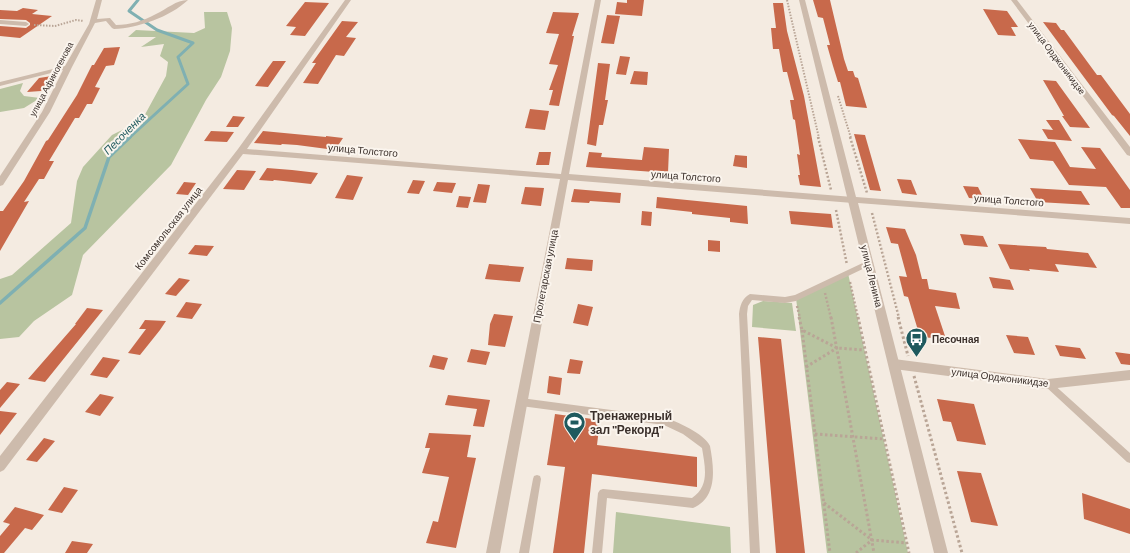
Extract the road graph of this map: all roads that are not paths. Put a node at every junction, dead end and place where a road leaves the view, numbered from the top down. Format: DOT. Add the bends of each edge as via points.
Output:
graph roads {
  1 [pos="99,0"];
  2 [pos="185,0"];
  3 [pos="348,0"];
  4 [pos="598,0"];
  5 [pos="802,0"];
  6 [pos="1014,0"];
  7 [pos="0,22"];
  8 [pos="93,22"];
  9 [pos="26,24"];
  10 [pos="68,67"];
  11 [pos="0,84"];
  12 [pos="241,152"];
  13 [pos="1130,153"];
  14 [pos="564,177"];
  15 [pos="0,183"];
  16 [pos="853,200"];
  17 [pos="1130,221"];
  18 [pos="868,263"];
  19 [pos="894,364"];
  20 [pos="1130,375"];
  21 [pos="1048,384"];
  22 [pos="521,402"];
  23 [pos="1130,459"];
  24 [pos="0,466"];
  25 [pos="537,479"];
  26 [pos="493,553"];
  27 [pos="524,553"];
  28 [pos="597,553"];
  29 [pos="756,553"];
  30 [pos="941,553"];
  1 -- 8 [label="street, улица Афиногенова"];
  2 -- 8 [label="street" via="147,22 126,27 114,27 108,19"];
  3 -- 12 [label="street, Комсомольская улица"];
  4 -- 14 [label="street, Пролетарская улица"];
  5 -- 16 [label="street, улица Ленина"];
  6 -- 13 [label="street, улица Орджоникидзе"];
  7 -- 9 [label="street"];
  8 -- 10 [label="street, улица Афиногенова"];
  10 -- 11 [label="street"];
  10 -- 15 [label="street, улица Афиногенова" via="46,112"];
  12 -- 14 [label="street, улица Толстого"];
  12 -- 24 [label="street, Комсомольская улица"];
  14 -- 16 [label="street, улица Толстого"];
  14 -- 22 [label="street, Пролетарская улица"];
  16 -- 17 [label="street, улица Толстого"];
  16 -- 18 [label="street, улица Ленина"];
  18 -- 19 [label="street, улица Ленина"];
  18 -- 29 [label="lane" via="796,298 785,300 750,297 744,305"];
  19 -- 21 [label="street, улица Орджоникидзе"];
  19 -- 30 [label="street, улица Ленина"];
  20 -- 21 [label="street, улица Орджоникидзе"];
  21 -- 23 [label="lane"];
  22 -- 26 [label="street, Пролетарская улица"];
  22 -- 28 [label="lane" via="664,421 694,434 706,446 707,490 692,504 603,493"];
  25 -- 27 [label="lane"];
}
